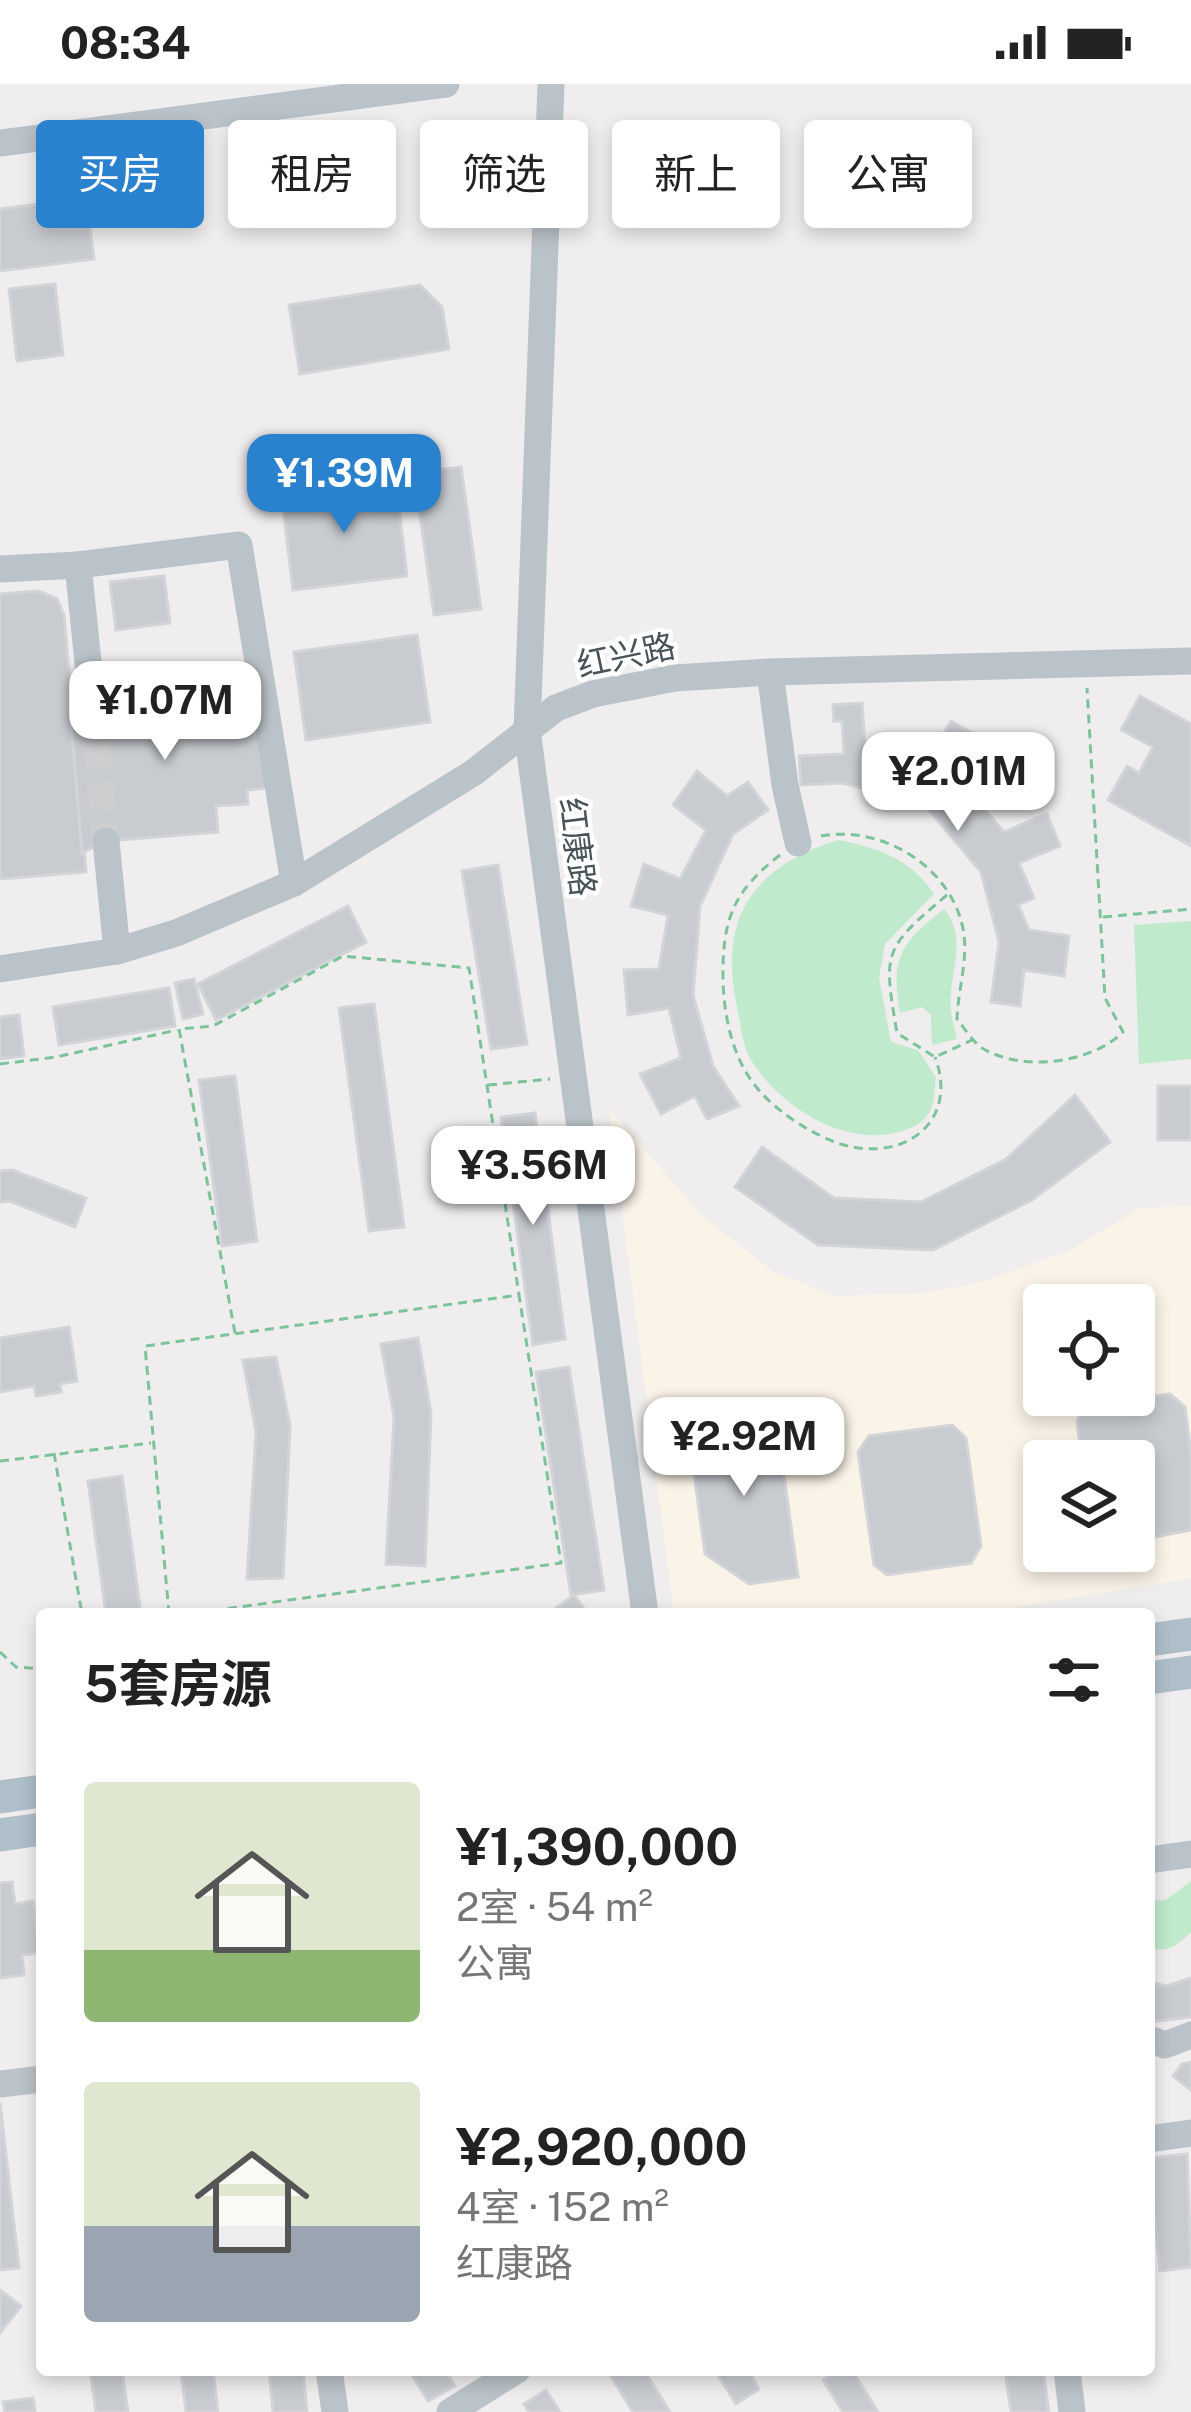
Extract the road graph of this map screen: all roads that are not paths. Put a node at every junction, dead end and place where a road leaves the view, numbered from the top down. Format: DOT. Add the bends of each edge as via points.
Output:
graph roads {
  1 [pos="304,84"];
  2 [pos="446,84"];
  3 [pos="551,84"];
  4 [pos="0,124"];
  5 [pos="0,142"];
  6 [pos="78,565"];
  7 [pos="0,568"];
  8 [pos="1191,661"];
  9 [pos="770,672"];
  10 [pos="92,700"];
  11 [pos="527,730"];
  12 [pos="106,841"];
  13 [pos="798,843"];
  14 [pos="294,883"];
  15 [pos="117,951"];
  16 [pos="0,969"];
  17 [pos="644,1608"];
  18 [pos="1191,1634"];
  19 [pos="1155,1639"];
  20 [pos="1191,1672"];
  21 [pos="1155,1677"];
  22 [pos="36,1792"];
  23 [pos="0,1797"];
  24 [pos="36,1830"];
  25 [pos="0,1835"];
  26 [pos="1191,1854"];
  27 [pos="1155,1859"];
  28 [pos="1191,2035"];
  29 [pos="1155,2041"];
  30 [pos="36,2080"];
  31 [pos="0,2084"];
  32 [pos="1191,2133"];
  33 [pos="1155,2138"];
  34 [pos="330,2376"];
  35 [pos="507,2376"];
  36 [pos="1068,2376"];
  37 [pos="335,2412"];
  38 [pos="450,2412"];
  39 [pos="1072,2412"];
  1 -- 4 [label="street"];
  2 -- 5 [label="street"];
  3 -- 11 [label="street, 红康路"];
  6 -- 7 [label="street"];
  6 -- 10 [label="street"];
  6 -- 14 [label="street" via="239,545"];
  8 -- 9 [label="street, 红兴路"];
  9 -- 11 [label="street, 红兴路" via="593,694"];
  9 -- 13 [label="street"];
  11 -- 14 [label="street, 红兴路" via="473,773"];
  11 -- 17 [label="street, 红康路"];
  12 -- 15 [label="street"];
  14 -- 15 [label="street, 红兴路"];
  15 -- 16 [label="street, 红兴路"];
  18 -- 19 [label="main road"];
  20 -- 21 [label="main road"];
  22 -- 23 [label="main road"];
  24 -- 25 [label="main road"];
  26 -- 27 [label="street"];
  28 -- 29 [label="street"];
  30 -- 31 [label="street"];
  32 -- 33 [label="street"];
  34 -- 37 [label="street"];
  35 -- 38 [label="street"];
  36 -- 39 [label="street"];
}
